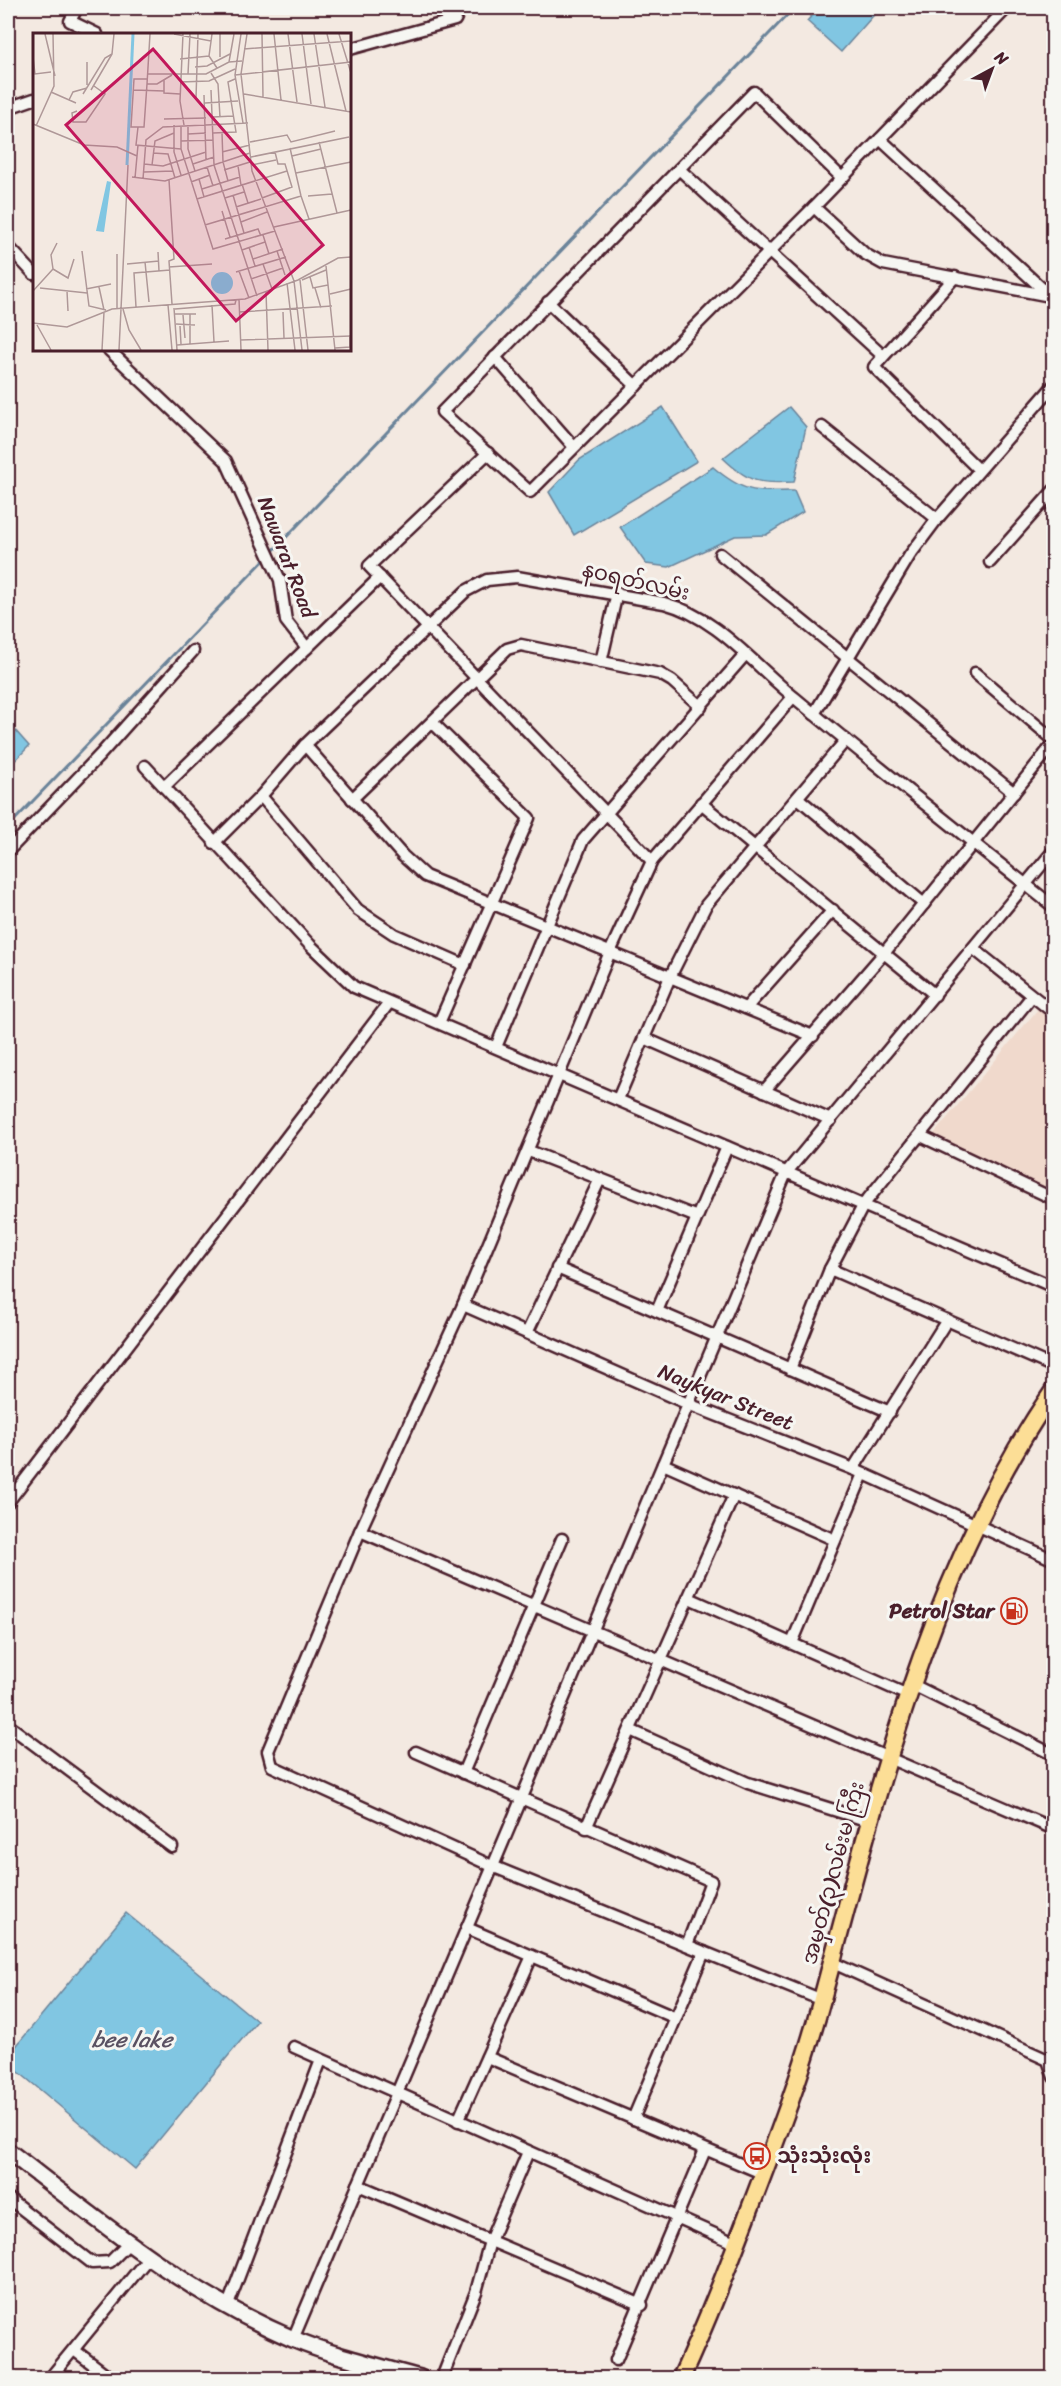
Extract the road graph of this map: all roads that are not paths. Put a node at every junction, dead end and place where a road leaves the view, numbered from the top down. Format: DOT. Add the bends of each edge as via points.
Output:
graph roads {
  1 [pos="77,8"];
  2 [pos="460,8"];
  3 [pos="1006,8"];
  4 [pos="95,33"];
  5 [pos="351,49"];
  6 [pos="33,99"];
  7 [pos="8,108"];
  8 [pos="880,139"];
  9 [pos="679,169"];
  10 [pos="842,178"];
  11 [pos="814,207"];
  12 [pos="8,246"];
  13 [pos="770,251"];
  14 [pos="33,273"];
  15 [pos="955,277"];
  16 [pos="1052,297"];
  17 [pos="549,302"];
  18 [pos="111,351"];
  19 [pos="883,356"];
  20 [pos="495,357"];
  21 [pos="636,386"];
  22 [pos="1053,388"];
  23 [pos="822,427"];
  24 [pos="574,447"];
  25 [pos="488,453"];
  26 [pos="979,470"];
  27 [pos="1053,490"];
  28 [pos="937,519"];
  29 [pos="720,554"];
  30 [pos="990,562"];
  31 [pos="380,577"];
  32 [pos="617,593"];
  33 [pos="428,627"];
  34 [pos="307,648"];
  35 [pos="193,651"];
  36 [pos="746,655"];
  37 [pos="848,658"];
  38 [pos="601,662"];
  39 [pos="975,673"];
  40 [pos="477,678"];
  41 [pos="793,697"];
  42 [pos="701,707"];
  43 [pos="814,714"];
  44 [pos="432,722"];
  45 [pos="846,740"];
  46 [pos="1053,741"];
  47 [pos="305,745"];
  48 [pos="145,766"];
  49 [pos="164,787"];
  50 [pos="1014,794"];
  51 [pos="261,796"];
  52 [pos="798,798"];
  53 [pos="352,799"];
  54 [pos="701,803"];
  55 [pos="607,816"];
  56 [pos="214,843"];
  57 [pos="974,844"];
  58 [pos="755,845"];
  59 [pos="1053,850"];
  60 [pos="8,851"];
  61 [pos="651,861"];
  62 [pos="1026,886"];
  63 [pos="492,904"];
  64 [pos="924,904"];
  65 [pos="1053,907"];
  66 [pos="833,910"];
  67 [pos="548,926"];
  68 [pos="975,949"];
  69 [pos="610,952"];
  70 [pos="885,952"];
  71 [pos="465,965"];
  72 [pos="670,977"];
  73 [pos="935,995"];
  74 [pos="1032,996"];
  75 [pos="389,1003"];
  76 [pos="746,1008"];
  77 [pos="1053,1013"];
  78 [pos="439,1023"];
  79 [pos="813,1036"];
  80 [pos="644,1038"];
  81 [pos="496,1047"];
  82 [pos="558,1074"];
  83 [pos="764,1091"];
  84 [pos="618,1099"];
  85 [pos="831,1120"];
  86 [pos="921,1136"];
  87 [pos="727,1147"];
  88 [pos="529,1151"];
  89 [pos="786,1173"];
  90 [pos="600,1179"];
  91 [pos="1053,1199"];
  92 [pos="864,1204"];
  93 [pos="697,1217"];
  94 [pos="558,1268"];
  95 [pos="830,1269"];
  96 [pos="1053,1287"];
  97 [pos="463,1305"];
  98 [pos="657,1311"];
  99 [pos="947,1320"];
  100 [pos="527,1333"];
  101 [pos="716,1337"];
  102 [pos="1053,1367"];
  103 [pos="790,1369"];
  104 [pos="1051,1398"];
  105 [pos="688,1404"];
  106 [pos="890,1412"];
  107 [pos="663,1464"];
  108 [pos="858,1472"];
  109 [pos="734,1495"];
  110 [pos="8,1502"];
  111 [pos="975,1526"];
  112 [pos="360,1531"];
  113 [pos="562,1539"];
  114 [pos="835,1540"];
  115 [pos="1053,1560"];
  116 [pos="689,1598"];
  117 [pos="532,1606"];
  118 [pos="591,1633"];
  119 [pos="792,1643"];
  120 [pos="660,1662"];
  121 [pos="912,1691"];
  122 [pos="8,1725"];
  123 [pos="630,1730"];
  124 [pos="416,1752"];
  125 [pos="1053,1755"];
  126 [pos="888,1758"];
  127 [pos="463,1773"];
  128 [pos="521,1800"];
  129 [pos="869,1821"];
  130 [pos="586,1828"];
  131 [pos="1053,1829"];
  132 [pos="172,1847"];
  133 [pos="492,1866"];
  134 [pos="466,1928"];
  135 [pos="687,1945"];
  136 [pos="704,1952"];
  137 [pos="532,1956"];
  138 [pos="831,1962"];
  139 [pos="822,2000"];
  140 [pos="676,2018"];
  141 [pos="294,2047"];
  142 [pos="487,2057"];
  143 [pos="321,2060"];
  144 [pos="1053,2077"];
  145 [pos="396,2094"];
  146 [pos="633,2119"];
  147 [pos="458,2121"];
  148 [pos="705,2150"];
  149 [pos="8,2151"];
  150 [pos="528,2152"];
  151 [pos="764,2174"];
  152 [pos="358,2185"];
  153 [pos="8,2198"];
  154 [pos="676,2218"];
  155 [pos="490,2241"];
  156 [pos="129,2243"];
  157 [pos="737,2244"];
  158 [pos="149,2257"];
  159 [pos="228,2305"];
  160 [pos="642,2305"];
  161 [pos="293,2339"];
  162 [pos="74,2350"];
  163 [pos="616,2361"];
  164 [pos="374,2373"];
  165 [pos="51,2379"];
  166 [pos="111,2379"];
  167 [pos="420,2379"];
  168 [pos="442,2379"];
  169 [pos="681,2379"];
  1 -- 4 [label="street" via="70,21"];
  2 -- 5 [label="street" via="455,20"];
  3 -- 8 [label="street"];
  6 -- 7 [label="street"];
  8 -- 10 [label="street"];
  8 -- 16 [label="street"];
  9 -- 10 [label="street" via="753,92"];
  9 -- 13 [label="street"];
  9 -- 17 [label="street"];
  10 -- 11 [label="street"];
  11 -- 13 [label="street"];
  11 -- 15 [label="street" via="865,254 883,264"];
  12 -- 14 [label="street"];
  13 -- 19 [label="street"];
  13 -- 21 [label="street"];
  15 -- 16 [label="street"];
  15 -- 19 [label="street"];
  17 -- 20 [label="street"];
  17 -- 21 [label="street"];
  18 -- 34 [label="street, Nawarat Road" via="226,461 280,580 286,621"];
  19 -- 26 [label="street" via="874,367"];
  20 -- 24 [label="street"];
  20 -- 25 [label="street" via="442,412"];
  21 -- 24 [label="street"];
  22 -- 26 [label="street"];
  23 -- 28 [label="street"];
  24 -- 25 [label="street" via="530,492"];
  25 -- 31 [label="street" via="369,566"];
  26 -- 28 [label="street"];
  27 -- 30 [label="street"];
  28 -- 37 [label="street" via="881,599"];
  29 -- 37 [label="street"];
  31 -- 33 [label="street"];
  31 -- 34 [label="street"];
  32 -- 33 [label="street, နဝရတ်လမ်း" via="517,577 487,580 466,591"];
  32 -- 36 [label="street, နဝရတ်လမ်း" via="687,609"];
  32 -- 38 [label="street"];
  33 -- 40 [label="street"];
  33 -- 47 [label="street, နဝရတ်လမ်း"];
  34 -- 49 [label="street"];
  35 -- 60 [label="street"];
  36 -- 41 [label="street, နဝရတ်လမ်း"];
  36 -- 42 [label="street"];
  37 -- 43 [label="street"];
  37 -- 50 [label="street"];
  38 -- 40 [label="street" via="521,645 507,649"];
  38 -- 42 [label="street" via="660,674"];
  39 -- 46 [label="street"];
  40 -- 44 [label="street"];
  40 -- 55 [label="street"];
  41 -- 43 [label="street, နဝရတ်လမ်း"];
  41 -- 54 [label="street"];
  42 -- 55 [label="street"];
  43 -- 45 [label="street, နဝရတ်လမ်း"];
  44 -- 53 [label="street"];
  44 -- 63 [label="street" via="529,818"];
  45 -- 52 [label="street"];
  45 -- 57 [label="street, နဝရတ်လမ်း"];
  46 -- 50 [label="street"];
  47 -- 51 [label="street, နဝရတ်လမ်း"];
  47 -- 53 [label="street"];
  48 -- 49 [label="street"];
  49 -- 56 [label="street"];
  50 -- 57 [label="street"];
  51 -- 56 [label="street, နဝရတ်လမ်း"];
  51 -- 71 [label="street" via="358,910 394,934"];
  52 -- 58 [label="street"];
  52 -- 64 [label="street"];
  53 -- 63 [label="street" via="425,876"];
  54 -- 58 [label="street"];
  54 -- 61 [label="street"];
  55 -- 61 [label="street"];
  55 -- 67 [label="street" via="583,840"];
  56 -- 75 [label="street" via="333,969 354,987"];
  57 -- 62 [label="street, နဝရတ်လမ်း"];
  57 -- 64 [label="street"];
  58 -- 66 [label="street"];
  58 -- 72 [label="street" via="706,905"];
  59 -- 62 [label="street"];
  61 -- 69 [label="street"];
  62 -- 65 [label="street, နဝရတ်လမ်း"];
  62 -- 68 [label="street"];
  63 -- 67 [label="street"];
  63 -- 71 [label="street"];
  64 -- 70 [label="street"];
  66 -- 70 [label="street"];
  66 -- 76 [label="street"];
  67 -- 69 [label="street"];
  67 -- 81 [label="street"];
  68 -- 73 [label="street"];
  68 -- 74 [label="street"];
  69 -- 72 [label="street"];
  69 -- 82 [label="street"];
  70 -- 73 [label="street"];
  70 -- 79 [label="street"];
  71 -- 78 [label="street"];
  72 -- 76 [label="street"];
  72 -- 80 [label="street"];
  73 -- 85 [label="street"];
  74 -- 77 [label="street"];
  74 -- 86 [label="street"];
  75 -- 78 [label="street"];
  75 -- 110 [label="street"];
  76 -- 79 [label="street"];
  78 -- 81 [label="street"];
  79 -- 83 [label="street"];
  80 -- 83 [label="street"];
  80 -- 84 [label="street"];
  81 -- 82 [label="street"];
  82 -- 84 [label="street"];
  82 -- 88 [label="street"];
  83 -- 85 [label="street"];
  84 -- 87 [label="street"];
  85 -- 89 [label="street"];
  86 -- 91 [label="street"];
  86 -- 92 [label="street"];
  87 -- 89 [label="street"];
  87 -- 93 [label="street"];
  88 -- 90 [label="street"];
  88 -- 97 [label="street"];
  89 -- 92 [label="street"];
  89 -- 101 [label="street"];
  90 -- 93 [label="street"];
  90 -- 94 [label="street"];
  92 -- 95 [label="street"];
  92 -- 96 [label="street"];
  93 -- 98 [label="street"];
  94 -- 98 [label="street"];
  94 -- 100 [label="street"];
  95 -- 99 [label="street"];
  95 -- 103 [label="street"];
  97 -- 100 [label="street, Naykyar Street"];
  97 -- 112 [label="street"];
  98 -- 101 [label="street"];
  99 -- 102 [label="street"];
  99 -- 106 [label="street"];
  100 -- 105 [label="street, Naykyar Street"];
  101 -- 103 [label="street"];
  101 -- 105 [label="street"];
  103 -- 106 [label="street"];
  104 -- 111 [label="main road, အမှတ်(၃)လမ်းမ ကြီး" via="1017,1445"];
  105 -- 107 [label="street"];
  105 -- 108 [label="street, Naykyar Street"];
  106 -- 108 [label="street"];
  107 -- 109 [label="street"];
  107 -- 118 [label="street"];
  108 -- 111 [label="street, Naykyar Street"];
  108 -- 114 [label="street"];
  109 -- 114 [label="street"];
  109 -- 116 [label="street"];
  111 -- 115 [label="street, Naykyar Street"];
  111 -- 121 [label="main road, အမှတ်(၃)လမ်းမ ကြီး"];
  112 -- 117 [label="street"];
  112 -- 133 [label="street" via="268,1751 272,1766"];
  113 -- 117 [label="street"];
  114 -- 119 [label="street"];
  116 -- 119 [label="street"];
  116 -- 120 [label="street"];
  117 -- 118 [label="street"];
  117 -- 127 [label="street"];
  118 -- 120 [label="street"];
  118 -- 128 [label="street"];
  119 -- 121 [label="street"];
  120 -- 123 [label="street"];
  120 -- 126 [label="street"];
  121 -- 125 [label="street"];
  121 -- 126 [label="main road, အမှတ်(၃)လမ်းမ ကြီး"];
  122 -- 132 [label="street"];
  123 -- 129 [label="street" via="748,1783"];
  123 -- 130 [label="street"];
  124 -- 127 [label="street"];
  126 -- 129 [label="main road, အမှတ်(၃)လမ်းမ ကြီး"];
  126 -- 131 [label="street"];
  127 -- 128 [label="street"];
  128 -- 130 [label="street"];
  128 -- 133 [label="street"];
  129 -- 138 [label="main road, အမှတ်(၃)လမ်းမ ကြီး"];
  130 -- 135 [label="street" via="711,1881"];
  133 -- 134 [label="street"];
  133 -- 135 [label="street"];
  134 -- 137 [label="street"];
  134 -- 145 [label="street"];
  135 -- 136 [label="street"];
  136 -- 139 [label="street"];
  136 -- 140 [label="street"];
  137 -- 140 [label="street"];
  137 -- 142 [label="street"];
  138 -- 139 [label="main road, အမှတ်(၃)လမ်းမ ကြီး"];
  138 -- 144 [label="street" via="1048,2060"];
  139 -- 151 [label="main road, အမှတ်(၃)လမ်းမ ကြီး"];
  140 -- 146 [label="street"];
  141 -- 143 [label="street"];
  142 -- 146 [label="street"];
  142 -- 147 [label="street"];
  143 -- 145 [label="street"];
  143 -- 159 [label="street"];
  145 -- 147 [label="street"];
  145 -- 152 [label="street"];
  146 -- 148 [label="street"];
  147 -- 150 [label="street"];
  148 -- 151 [label="street"];
  148 -- 154 [label="street"];
  149 -- 156 [label="street"];
  150 -- 154 [label="street"];
  150 -- 155 [label="street"];
  151 -- 157 [label="main road, အမှတ်(၃)လမ်းမ ကြီး"];
  152 -- 155 [label="street"];
  152 -- 161 [label="street"];
  153 -- 156 [label="street" via="92,2263 110,2262"];
  154 -- 157 [label="street"];
  154 -- 160 [label="street"];
  155 -- 160 [label="street"];
  155 -- 168 [label="street" via="476,2292"];
  156 -- 158 [label="street"];
  157 -- 169 [label="main road, အမှတ်(၃)လမ်းမ ကြီး"];
  158 -- 159 [label="street"];
  158 -- 162 [label="street"];
  159 -- 161 [label="street"];
  160 -- 163 [label="street"];
  161 -- 164 [label="street"];
  162 -- 165 [label="street"];
  162 -- 166 [label="street"];
  164 -- 167 [label="street"];
}
